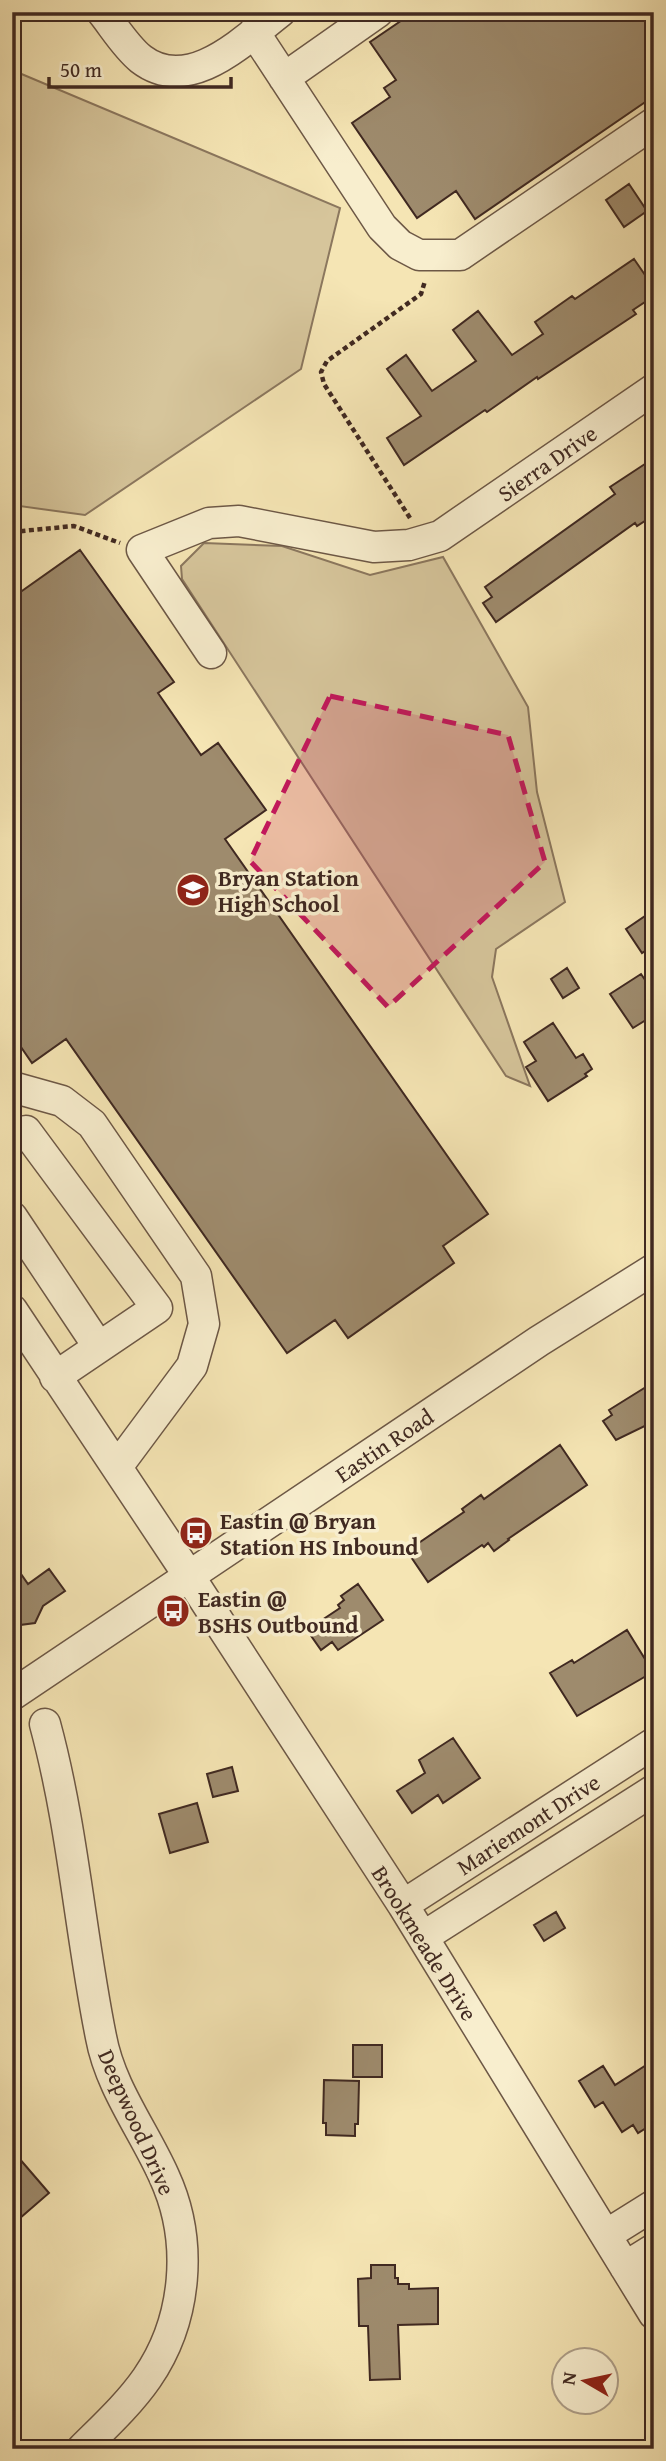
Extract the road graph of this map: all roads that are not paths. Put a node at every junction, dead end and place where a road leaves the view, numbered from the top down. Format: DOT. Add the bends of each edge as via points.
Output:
graph roads {
  1 [pos="102,12"];
  2 [pos="280,12"];
  3 [pos="378,12"];
  4 [pos="254,32"];
  5 [pos="284,78"];
  6 [pos="654,123"];
  7 [pos="654,389"];
  8 [pos="211,653"];
  9 [pos="12,1087"];
  10 [pos="12,1140"];
  11 [pos="12,1217"];
  12 [pos="654,1269"];
  13 [pos="12,1310"];
  14 [pos="98,1346"];
  15 [pos="55,1377"];
  16 [pos="117,1467"];
  17 [pos="189,1576"];
  18 [pos="12,1695"];
  19 [pos="45,1724"];
  20 [pos="654,1743"];
  21 [pos="654,1790"];
  22 [pos="403,1905"];
  23 [pos="423,1937"];
  24 [pos="654,2205"];
  25 [pos="606,2235"];
  26 [pos="654,2249"];
  27 [pos="625,2267"];
  28 [pos="654,2314"];
  29 [pos="82,2449"];
  1 -- 4 [label="street" via="142,59 162,68 188,71 215,62"];
  2 -- 4 [label="street"];
  3 -- 5 [label="street"];
  4 -- 5 [label="street"];
  5 -- 6 [label="street" via="382,227 419,255 460,255"];
  7 -- 8 [label="street, Sierra Drive" via="433,539 374,547 239,521 209,523 142,550"];
  9 -- 16 [label="street" via="62,1101 92,1124 196,1276 204,1324 192,1366"];
  10 -- 14 [label="street" via="26,1131 157,1308"];
  11 -- 14 [label="street"];
  12 -- 17 [label="street, Eastin Road"];
  13 -- 15 [label="street, Brookmeade Drive"];
  14 -- 15 [label="street"];
  15 -- 16 [label="street, Brookmeade Drive"];
  16 -- 17 [label="street, Brookmeade Drive"];
  17 -- 18 [label="street, Eastin Road"];
  17 -- 22 [label="street, Brookmeade Drive"];
  19 -- 29 [label="street, Deepwood Drive" via="60,1775 101,2040 127,2105 165,2178 179,2221 183,2253 182,2288 164,2347 146,2379"];
  20 -- 22 [label="street, Mariemont Drive"];
  21 -- 23 [label="street, Mariemont Drive"];
  22 -- 23 [label="street, Brookmeade Drive"];
  23 -- 25 [label="street, Brookmeade Drive"];
  24 -- 25 [label="street"];
  25 -- 27 [label="street, Brookmeade Drive"];
  26 -- 27 [label="street"];
  27 -- 28 [label="street, Brookmeade Drive"];
}
